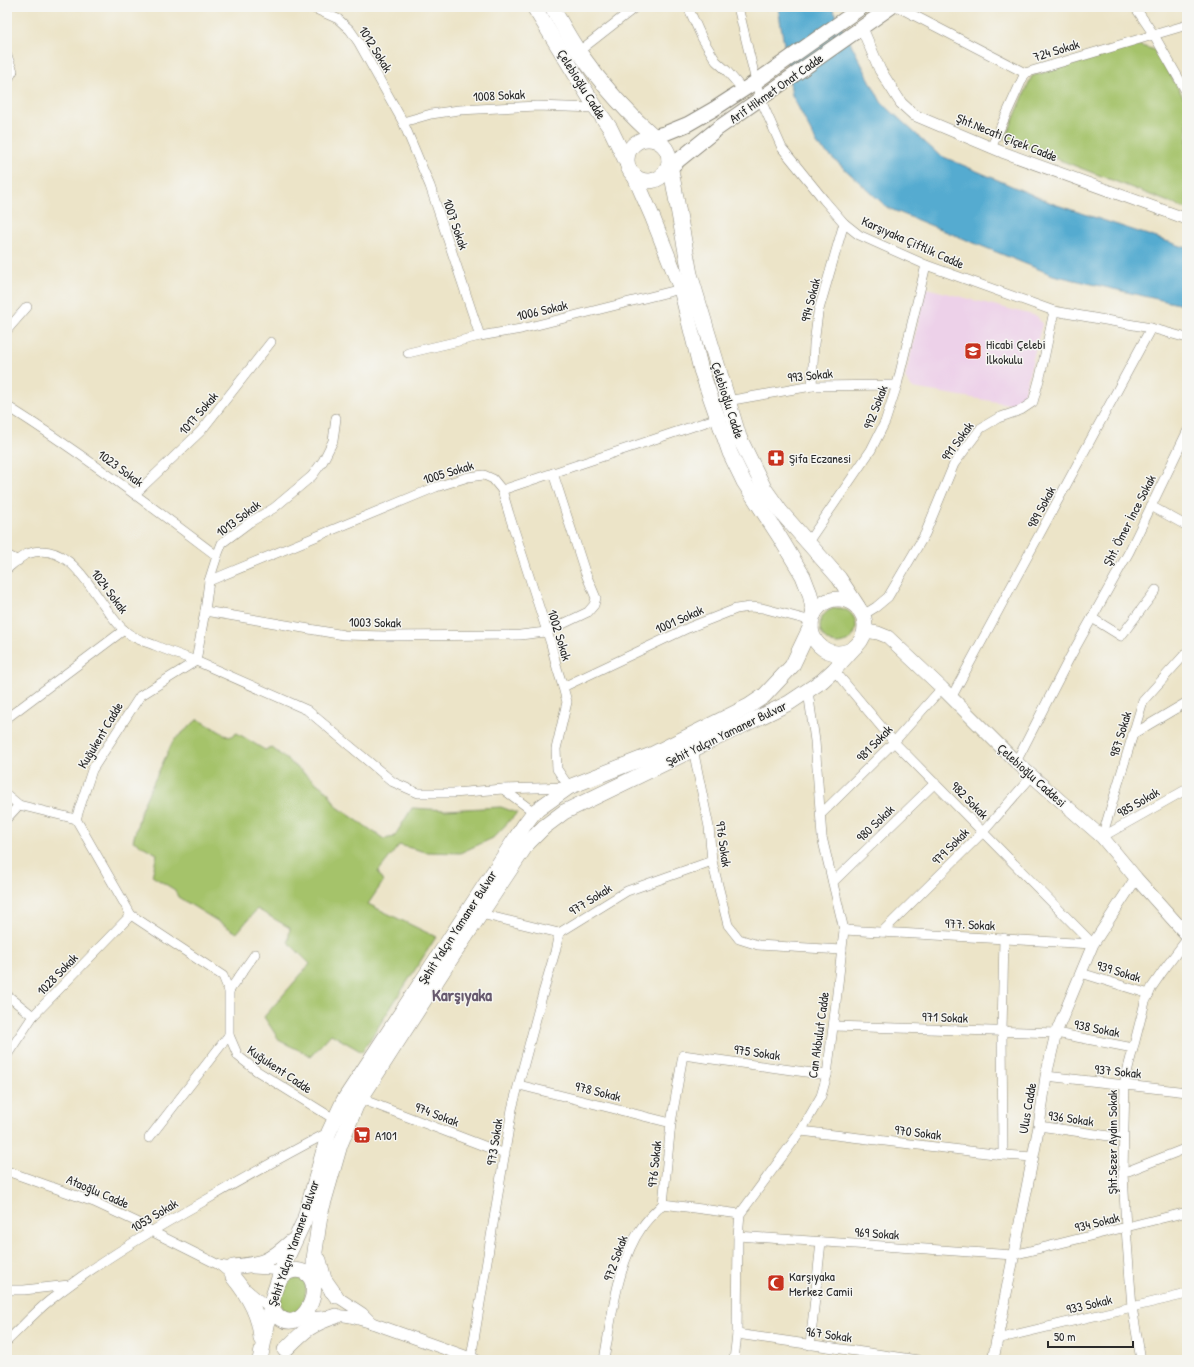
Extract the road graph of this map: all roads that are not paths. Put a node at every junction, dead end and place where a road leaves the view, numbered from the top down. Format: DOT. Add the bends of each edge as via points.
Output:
graph roads {
  1 [pos="311,7"];
  2 [pos="534,7"];
  3 [pos="552,7"];
  4 [pos="631,7"];
  5 [pos="688,7"];
  6 [pos="738,7"];
  7 [pos="864,7"];
  8 [pos="891,7"];
  9 [pos="898,7"];
  10 [pos="1135,7"];
  11 [pos="1187,25"];
  12 [pos="857,32"];
  13 [pos="1154,35"];
  14 [pos="578,52"];
  15 [pos="7,56"];
  16 [pos="1025,73"];
  17 [pos="762,77"];
  18 [pos="7,81"];
  19 [pos="743,90"];
  20 [pos="1187,93"];
  21 [pos="760,98"];
  22 [pos="596,108"];
  23 [pos="403,122"];
  24 [pos="653,138"];
  25 [pos="991,148"];
  26 [pos="668,166"];
  27 [pos="630,169"];
  28 [pos="1187,219"];
  29 [pos="844,223"];
  30 [pos="926,265"];
  31 [pos="681,289"];
  32 [pos="27,307"];
  33 [pos="1054,311"];
  34 [pos="1151,328"];
  35 [pos="7,330"];
  36 [pos="480,336"];
  37 [pos="1187,338"];
  38 [pos="271,342"];
  39 [pos="408,353"];
  40 [pos="897,385"];
  41 [pos="812,386"];
  42 [pos="727,402"];
  43 [pos="7,406"];
  44 [pos="336,418"];
  45 [pos="718,418"];
  46 [pos="1187,432"];
  47 [pos="553,473"];
  48 [pos="502,490"];
  49 [pos="136,494"];
  50 [pos="1151,506"];
  51 [pos="1187,526"];
  52 [pos="808,542"];
  53 [pos="7,555"];
  54 [pos="217,556"];
  55 [pos="18,560"];
  56 [pos="7,569"];
  57 [pos="209,581"];
  58 [pos="1156,590"];
  59 [pos="205,611"];
  60 [pos="861,611"];
  61 [pos="1092,618"];
  62 [pos="812,620"];
  63 [pos="124,630"];
  64 [pos="866,631"];
  65 [pos="546,632"];
  66 [pos="852,650"];
  67 [pos="1187,652"];
  68 [pos="196,662"];
  69 [pos="834,670"];
  70 [pos="564,687"];
  71 [pos="942,688"];
  72 [pos="808,691"];
  73 [pos="952,698"];
  74 [pos="1187,702"];
  75 [pos="7,718"];
  76 [pos="1133,734"];
  77 [pos="894,742"];
  78 [pos="693,749"];
  79 [pos="1016,762"];
  80 [pos="1032,776"];
  81 [pos="935,783"];
  82 [pos="569,787"];
  83 [pos="503,789"];
  84 [pos="1187,789"];
  85 [pos="7,795"];
  86 [pos="19,805"];
  87 [pos="534,812"];
  88 [pos="821,814"];
  89 [pos="7,818"];
  90 [pos="76,819"];
  91 [pos="983,832"];
  92 [pos="1102,837"];
  93 [pos="712,861"];
  94 [pos="1136,878"];
  95 [pos="833,882"];
  96 [pos="481,914"];
  97 [pos="131,915"];
  98 [pos="844,930"];
  99 [pos="882,932"];
  100 [pos="559,933"];
  101 [pos="1187,935"];
  102 [pos="1004,938"];
  103 [pos="1187,939"];
  104 [pos="1093,944"];
  105 [pos="842,950"];
  106 [pos="255,954"];
  107 [pos="1081,973"];
  108 [pos="229,991"];
  109 [pos="1149,994"];
  110 [pos="7,995"];
  111 [pos="34,1016"];
  112 [pos="834,1026"];
  113 [pos="1002,1031"];
  114 [pos="1056,1033"];
  115 [pos="229,1035"];
  116 [pos="1133,1048"];
  117 [pos="7,1055"];
  118 [pos="683,1055"];
  119 [pos="828,1075"];
  120 [pos="1046,1076"];
  121 [pos="1125,1084"];
  122 [pos="519,1085"];
  123 [pos="1187,1092"];
  124 [pos="361,1099"];
  125 [pos="671,1123"];
  126 [pos="331,1125"];
  127 [pos="1039,1126"];
  128 [pos="801,1131"];
  129 [pos="149,1138"];
  130 [pos="1123,1138"];
  131 [pos="1187,1148"];
  132 [pos="505,1154"];
  133 [pos="1003,1155"];
  134 [pos="1033,1157"];
  135 [pos="7,1171"];
  136 [pos="1123,1173"];
  137 [pos="663,1204"];
  138 [pos="1187,1212"];
  139 [pos="740,1214"];
  140 [pos="1126,1228"];
  141 [pos="151,1231"];
  142 [pos="738,1236"];
  143 [pos="296,1237"];
  144 [pos="317,1238"];
  145 [pos="821,1242"];
  146 [pos="1013,1255"];
  147 [pos="229,1270"];
  148 [pos="312,1281"];
  149 [pos="69,1285"];
  150 [pos="7,1290"];
  151 [pos="278,1290"];
  152 [pos="1187,1294"];
  153 [pos="336,1296"];
  154 [pos="1132,1307"];
  155 [pos="336,1316"];
  156 [pos="299,1319"];
  157 [pos="372,1323"];
  158 [pos="737,1334"];
  159 [pos="997,1339"];
  160 [pos="7,1341"];
  161 [pos="810,1345"];
  162 [pos="283,1355"];
  163 [pos="261,1357"];
  164 [pos="474,1359"];
  165 [pos="604,1360"];
  166 [pos="734,1360"];
  167 [pos="918,1360"];
  168 [pos="993,1360"];
  169 [pos="1141,1360"];
  1 -- 23 [label="street, 1012 Sokak" via="338,19 350,30"];
  2 -- 22 [label="highway, Çelebioğlu Cadde"];
  3 -- 14 [label="highway, Çelebioğlu Cadde"];
  4 -- 14 [label="street" via="632,9"];
  5 -- 19 [label="street" via="716,61"];
  6 -- 17 [label="street, Karşıyaka Çiftlik Cadde"];
  7 -- 12 [label="street"];
  7 -- 17 [label="main road, Arif Hikmet Onat Cadde"];
  8 -- 12 [label="main road, Arif Hikmet Onat Cadde"];
  9 -- 16 [label="street, 724 Sokak"];
  10 -- 13 [label="street"];
  11 -- 13 [label="street, 724 Sokak"];
  12 -- 21 [label="main road, Arif Hikmet Onat Cadde"];
  12 -- 25 [label="street, Şht.Necati Çiçek Cadde" via="901,103 914,115"];
  13 -- 16 [label="street, 724 Sokak"];
  13 -- 20 [label="street"];
  14 -- 24 [label="highway, Çelebioğlu Cadde" via="609,91"];
  15 -- 18 [label="street" via="13,71"];
  16 -- 25 [label="street"];
  17 -- 19 [label="main road, Arif Hikmet Onat Cadde"];
  17 -- 21 [label="street, Karşıyaka Çiftlik Cadde"];
  19 -- 24 [label="main road, Arif Hikmet Onat Cadde" via="688,124"];
  21 -- 26 [label="main road, Arif Hikmet Onat Cadde"];
  21 -- 29 [label="street, Karşıyaka Çiftlik Cadde" via="782,148"];
  22 -- 23 [label="street, 1008 Sokak" via="537,106 459,110"];
  22 -- 27 [label="highway, Çelebioğlu Cadde" via="610,128"];
  23 -- 36 [label="street, 1007 Sokak" via="430,186"];
  24 -- 26 [label="highway" via="665,146 668,152"];
  24 -- 27 [label="highway" via="639,140 630,149 627,155"];
  25 -- 28 [label="street, Şht.Necati Çiçek Cadde"];
  26 -- 27 [label="highway" via="660,177 647,181 640,179"];
  26 -- 42 [label="highway, Çelebioğlu Cadde" via="690,274"];
  27 -- 31 [label="highway, Çelebioğlu Cadde"];
  29 -- 30 [label="street, Karşıyaka Çiftlik Cadde" via="858,235"];
  29 -- 41 [label="street, 994 Sokak" via="818,313"];
  30 -- 33 [label="street, Karşıyaka Çiftlik Cadde"];
  30 -- 40 [label="street, 992 Sokak"];
  31 -- 36 [label="street, 1006 Sokak" via="521,329"];
  31 -- 45 [label="highway, Çelebioğlu Cadde" via="701,370"];
  32 -- 35 [label="street"];
  33 -- 34 [label="street, Karşıyaka Çiftlik Cadde"];
  33 -- 60 [label="street, 991 Sokak" via="1033,402 981,428 954,464 925,534 888,597 876,607"];
  34 -- 37 [label="street, Karşıyaka Çiftlik Cadde"];
  34 -- 73 [label="street, 989 Sokak"];
  36 -- 39 [label="street, 1006 Sokak"];
  38 -- 49 [label="street, 1017 Sokak" via="201,431"];
  40 -- 41 [label="street, 993 Sokak"];
  40 -- 52 [label="street, 992 Sokak" via="885,422 871,450"];
  41 -- 42 [label="street, 993 Sokak"];
  42 -- 52 [label="highway, Çelebioğlu Cadde" via="738,437 764,488"];
  43 -- 49 [label="street, 1023 Sokak"];
  44 -- 54 [label="street, 1013 Sokak" via="333,441 312,476 274,508 250,522 222,544"];
  45 -- 47 [label="street"];
  45 -- 62 [label="highway, Çelebioğlu Cadde" via="744,482 804,576 810,594"];
  46 -- 50 [label="street, Şht. Ömer İnce Sokak"];
  47 -- 48 [label="street"];
  47 -- 65 [label="street, 1003 Sokak" via="596,598 588,612"];
  48 -- 57 [label="street, 1005 Sokak" via="493,479 484,475 468,477 436,487"];
  48 -- 65 [label="street, 1002 Sokak"];
  49 -- 54 [label="street, 1023 Sokak"];
  50 -- 51 [label="street"];
  50 -- 61 [label="street, Şht. Ömer İnce Sokak"];
  52 -- 60 [label="highway, Çelebioğlu Cadde" via="839,578"];
  53 -- 55 [label="street"];
  54 -- 57 [label="street, 1013 Sokak"];
  55 -- 56 [label="street, 1024 Sokak"];
  55 -- 63 [label="street, 1024 Sokak" via="42,550 58,554 73,565"];
  57 -- 59 [label="street, 1013 Sokak"];
  58 -- 61 [label="street" via="1121,636"];
  59 -- 65 [label="street, 1003 Sokak" via="344,635 520,635"];
  59 -- 68 [label="street, 1013 Sokak"];
  60 -- 62 [label="highway" via="846,601 834,600 819,607"];
  60 -- 64 [label="highway"];
  61 -- 79 [label="street, Şht. Ömer İnce Sokak"];
  62 -- 66 [label="highway" via="815,640 820,647 836,654"];
  62 -- 70 [label="street, 1001 Sokak" via="762,608 736,608"];
  62 -- 82 [label="highway, Şehit Yalçın Yamaner Bulvar" via="792,666 764,696 651,755"];
  63 -- 68 [label="street, 1024 Sokak" via="133,637"];
  63 -- 75 [label="street"];
  64 -- 66 [label="highway" via="859,645"];
  64 -- 71 [label="main road, Çelebioğlu Caddesi" via="888,637"];
  65 -- 70 [label="street, 1002 Sokak"];
  66 -- 69 [label="highway, Şehit Yalçın Yamaner Bulvar"];
  67 -- 76 [label="street, 987 Sokak" via="1144,701"];
  68 -- 83 [label="street" via="307,710 394,782 418,793"];
  68 -- 90 [label="street, Kuğukent Cadde" via="140,696 92,770"];
  69 -- 72 [label="highway, Şehit Yalçın Yamaner Bulvar"];
  69 -- 77 [label="street, 982 Sokak"];
  70 -- 82 [label="street, 1002 Sokak" via="567,702 556,756 557,769"];
  71 -- 73 [label="main road, Çelebioğlu Caddesi"];
  71 -- 77 [label="street, 981 Sokak"];
  72 -- 78 [label="highway, Şehit Yalçın Yamaner Bulvar" via="789,703"];
  72 -- 88 [label="street, Can Akbulut Cadde"];
  73 -- 79 [label="main road, Çelebioğlu Caddesi"];
  74 -- 76 [label="street"];
  76 -- 92 [label="street, 987 Sokak"];
  77 -- 81 [label="street, 982 Sokak"];
  77 -- 88 [label="street, 981 Sokak"];
  78 -- 93 [label="street, 976 Sokak" via="709,828"];
  78 -- 96 [label="highway, Şehit Yalçın Yamaner Bulvar" via="564,812 549,823 527,844"];
  79 -- 80 [label="main road, Çelebioğlu Caddesi"];
  80 -- 91 [label="street, 979 Sokak"];
  80 -- 92 [label="main road, Çelebioğlu Caddesi"];
  81 -- 91 [label="street, 982 Sokak"];
  81 -- 95 [label="street, 980 Sokak"];
  82 -- 83 [label="street"];
  82 -- 87 [label="highway, Şehit Yalçın Yamaner Bulvar"];
  83 -- 87 [label="street"];
  84 -- 92 [label="street, 985 Sokak"];
  85 -- 86 [label="street"];
  86 -- 89 [label="street"];
  86 -- 90 [label="street"];
  87 -- 126 [label="highway, Şehit Yalçın Yamaner Bulvar" via="344,1100"];
  88 -- 95 [label="street, Can Akbulut Cadde" via="822,837"];
  90 -- 97 [label="street, Kuğukent Cadde"];
  91 -- 99 [label="street, 979 Sokak"];
  91 -- 104 [label="street, 982 Sokak"];
  92 -- 94 [label="main road, Çelebioğlu Caddesi"];
  93 -- 100 [label="street, 977 Sokak" via="627,891"];
  93 -- 105 [label="street, 976 Sokak" via="728,925 739,939 758,945"];
  94 -- 101 [label="main road, Çelebioğlu Caddesi"];
  94 -- 104 [label="street, Ulus Cadde"];
  95 -- 98 [label="street, Can Akbulut Cadde"];
  96 -- 100 [label="street"];
  96 -- 124 [label="highway, Şehit Yalçın Yamaner Bulvar"];
  97 -- 108 [label="street, Kuğukent Cadde" via="223,976"];
  97 -- 111 [label="street, 1028 Sokak"];
  98 -- 99 [label="street, 977. Sokak"];
  98 -- 105 [label="street, Can Akbulut Cadde"];
  99 -- 102 [label="street, 977. Sokak"];
  100 -- 122 [label="street, 973 Sokak"];
  102 -- 104 [label="street, 977. Sokak"];
  102 -- 113 [label="street"];
  103 -- 109 [label="street, Şht.Sezer Aydın Sokak"];
  104 -- 107 [label="street, Ulus Cadde"];
  105 -- 112 [label="street, Can Akbulut Cadde"];
  106 -- 108 [label="street"];
  107 -- 109 [label="street, 939 Sokak"];
  107 -- 114 [label="street, Ulus Cadde"];
  108 -- 115 [label="street, Kuğukent Cadde"];
  109 -- 116 [label="street, Şht.Sezer Aydın Sokak"];
  110 -- 111 [label="street"];
  111 -- 117 [label="street, 1028 Sokak"];
  112 -- 113 [label="street, 971 Sokak"];
  112 -- 119 [label="street, Can Akbulut Cadde"];
  113 -- 114 [label="street, 971 Sokak"];
  113 -- 133 [label="street"];
  114 -- 116 [label="street, 938 Sokak"];
  114 -- 120 [label="street, Ulus Cadde"];
  115 -- 126 [label="street, Kuğukent Cadde" via="238,1056"];
  115 -- 129 [label="street"];
  116 -- 121 [label="street, Şht.Sezer Aydın Sokak"];
  118 -- 119 [label="street, 975 Sokak"];
  118 -- 125 [label="street, 976 Sokak"];
  119 -- 128 [label="street, Can Akbulut Cadde" via="821,1096"];
  120 -- 121 [label="street, 937 Sokak"];
  120 -- 127 [label="street, Ulus Cadde"];
  121 -- 123 [label="street, 937 Sokak"];
  121 -- 130 [label="street, Şht.Sezer Aydın Sokak"];
  122 -- 125 [label="street, 978 Sokak"];
  122 -- 132 [label="street, 973 Sokak" via="512,1109"];
  124 -- 132 [label="street, 974 Sokak"];
  124 -- 144 [label="highway, Şehit Yalçın Yamaner Bulvar" via="340,1144 320,1215"];
  125 -- 137 [label="street, 976 Sokak"];
  126 -- 141 [label="street, 1053 Sokak"];
  126 -- 143 [label="highway, Şehit Yalçın Yamaner Bulvar" via="304,1221"];
  127 -- 130 [label="street, 936 Sokak"];
  127 -- 134 [label="street, Ulus Cadde"];
  128 -- 133 [label="street, 970 Sokak"];
  128 -- 139 [label="street, Can Akbulut Cadde"];
  130 -- 136 [label="street, Şht.Sezer Aydın Sokak"];
  131 -- 136 [label="street"];
  132 -- 164 [label="street, 973 Sokak"];
  133 -- 134 [label="street, 970 Sokak"];
  134 -- 146 [label="street, Ulus Cadde"];
  135 -- 141 [label="street, Ataoğlu Cadde" via="94,1202"];
  136 -- 140 [label="street, Şht.Sezer Aydın Sokak"];
  137 -- 139 [label="street"];
  137 -- 165 [label="street, 972 Sokak" via="642,1227 629,1251 616,1292"];
  138 -- 140 [label="street, 934 Sokak"];
  139 -- 142 [label="street"];
  140 -- 146 [label="street, 934 Sokak"];
  140 -- 154 [label="street, Şht.Sezer Aydın Sokak"];
  141 -- 147 [label="street, Ataoğlu Cadde"];
  141 -- 149 [label="street, 1053 Sokak"];
  142 -- 145 [label="street, 969 Sokak"];
  142 -- 158 [label="street"];
  143 -- 147 [label="highway" via="266,1261"];
  143 -- 151 [label="highway, Şehit Yalçın Yamaner Bulvar"];
  144 -- 148 [label="highway, Şehit Yalçın Yamaner Bulvar"];
  144 -- 153 [label="highway" via="320,1269"];
  145 -- 146 [label="street, 969 Sokak"];
  145 -- 161 [label="street"];
  146 -- 159 [label="street, Ulus Cadde"];
  147 -- 151 [label="street, Ataoğlu Cadde"];
  147 -- 151 [label="street, Ataoğlu Cadde"];
  147 -- 163 [label="highway" via="252,1303 258,1318"];
  148 -- 151 [label="highway" via="304,1272 298,1271"];
  148 -- 153 [label="street"];
  148 -- 156 [label="highway" via="312,1299 307,1311"];
  149 -- 150 [label="street"];
  149 -- 160 [label="street, 1053 Sokak" via="47,1302"];
  151 -- 156 [label="highway" via="281,1318"];
  151 -- 163 [label="highway, Şehit Yalçın Yamaner Bulvar"];
  152 -- 154 [label="street, 933 Sokak"];
  153 -- 157 [label="street"];
  154 -- 159 [label="street, 933 Sokak"];
  154 -- 169 [label="street, Şht.Sezer Aydın Sokak"];
  155 -- 156 [label="street"];
  155 -- 157 [label="street"];
  155 -- 162 [label="highway" via="311,1326"];
  156 -- 162 [label="highway"];
  157 -- 164 [label="street"];
  158 -- 161 [label="street, 967 Sokak"];
  158 -- 166 [label="street"];
  159 -- 168 [label="street, Ulus Cadde"];
  161 -- 167 [label="street, 967 Sokak"];
}
